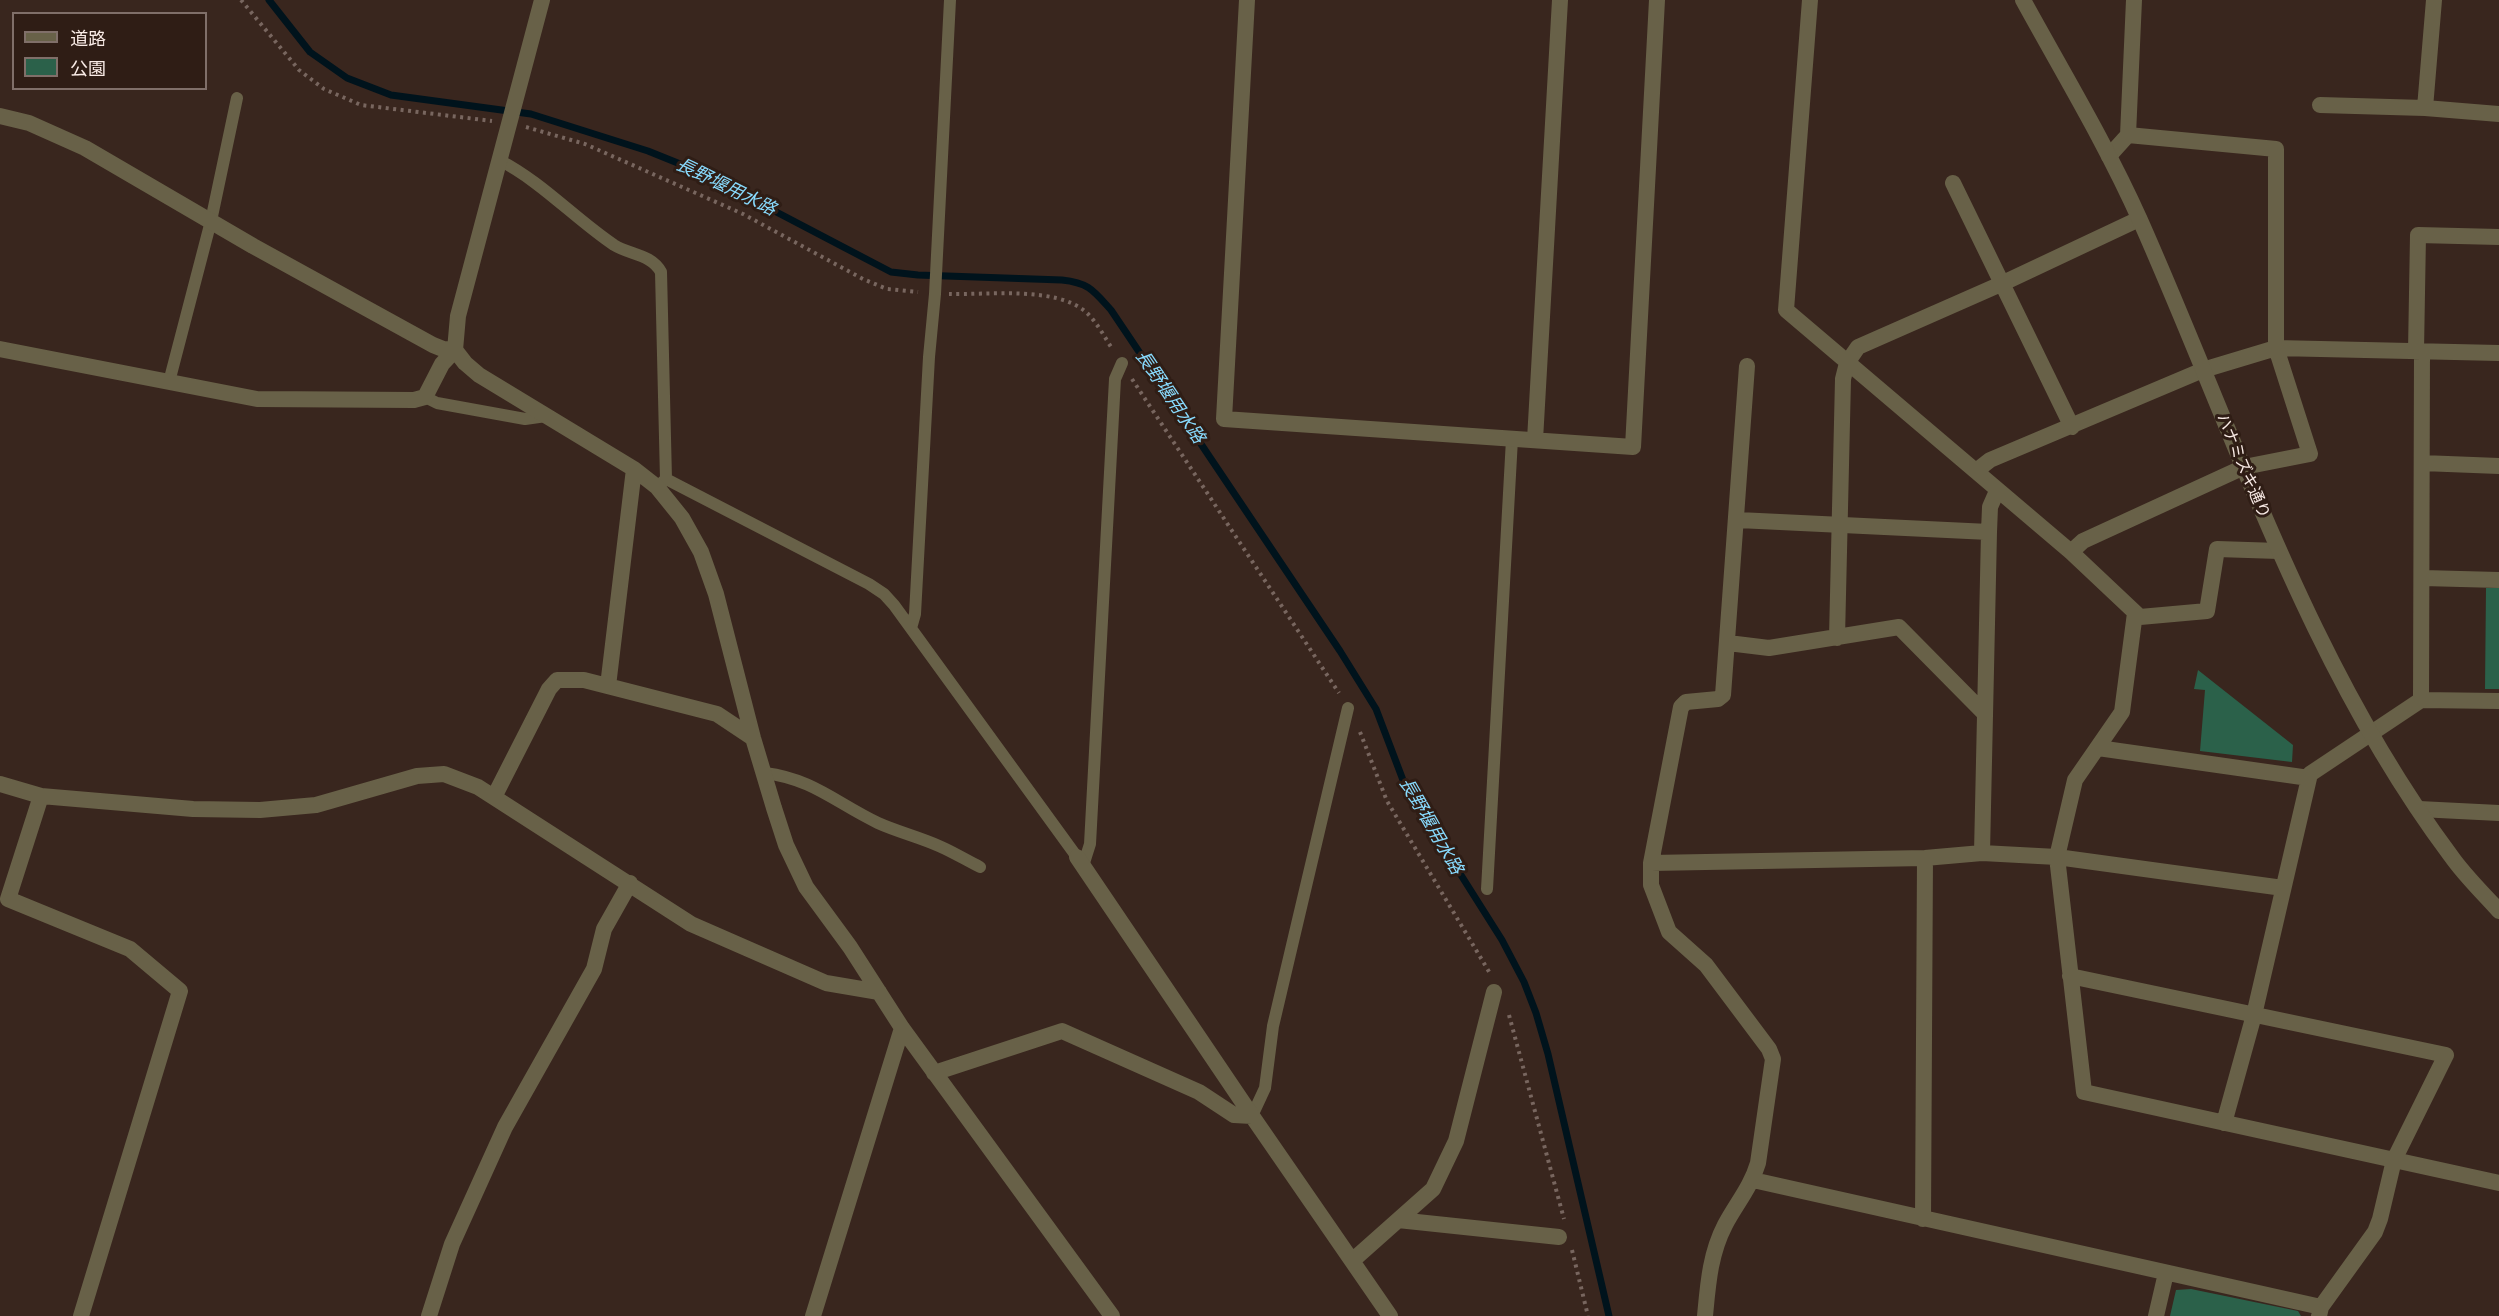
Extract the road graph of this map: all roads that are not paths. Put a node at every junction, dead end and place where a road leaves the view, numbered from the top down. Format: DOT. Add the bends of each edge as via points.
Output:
graph roads {
  1 [pos="542,0"];
  2 [pos="950,0"];
  3 [pos="1247,0"];
  4 [pos="1560,0"];
  5 [pos="1657,0"];
  6 [pos="1810,0"];
  7 [pos="2023,0"];
  8 [pos="2134,0"];
  9 [pos="2434,0"];
  10 [pos="237,98"];
  11 [pos="2320,105"];
  12 [pos="2425,108"];
  13 [pos="2499,114"];
  14 [pos="0,116"];
  15 [pos="2128,135"];
  16 [pos="2109,156"];
  17 [pos="499,160"];
  18 [pos="1953,183"];
  19 [pos="2139,219"];
  20 [pos="211,221"];
  21 [pos="2499,237"];
  22 [pos="2001,284"];
  23 [pos="2276,348"];
  24 [pos="0,349"];
  25 [pos="455,350"];
  26 [pos="2419,351"];
  27 [pos="2499,353"];
  28 [pos="1122,363"];
  29 [pos="1847,363"];
  30 [pos="1747,366"];
  31 [pos="2203,370"];
  32 [pos="169,382"];
  33 [pos="425,397"];
  34 [pos="546,416"];
  35 [pos="2073,427"];
  36 [pos="1512,439"];
  37 [pos="1535,440"];
  38 [pos="2422,464"];
  39 [pos="2499,466"];
  40 [pos="2244,468"];
  41 [pos="634,469"];
  42 [pos="1976,471"];
  43 [pos="661,483"];
  44 [pos="1997,491"];
  45 [pos="1738,520"];
  46 [pos="1840,526"];
  47 [pos="1989,532"];
  48 [pos="2279,551"];
  49 [pos="2071,552"];
  50 [pos="2423,578"];
  51 [pos="2499,580"];
  52 [pos="2135,613"];
  53 [pos="911,628"];
  54 [pos="1837,638"];
  55 [pos="1728,643"];
  56 [pos="608,686"];
  57 [pos="2421,700"];
  58 [pos="2499,701"];
  59 [pos="1348,708"];
  60 [pos="1984,713"];
  61 [pos="2370,734"];
  62 [pos="753,738"];
  63 [pos="2098,748"];
  64 [pos="765,773"];
  65 [pos="2309,778"];
  66 [pos="0,784"];
  67 [pos="41,796"];
  68 [pos="494,797"];
  69 [pos="2419,808"];
  70 [pos="2499,813"];
  71 [pos="1982,854"];
  72 [pos="2057,857"];
  73 [pos="1925,858"];
  74 [pos="1080,861"];
  75 [pos="1651,863"];
  76 [pos="980,867"];
  77 [pos="630,883"];
  78 [pos="2283,888"];
  79 [pos="1487,889"];
  80 [pos="2499,911"];
  81 [pos="2070,976"];
  82 [pos="879,992"];
  83 [pos="1494,992"];
  84 [pos="2254,1015"];
  85 [pos="902,1028"];
  86 [pos="934,1073"];
  87 [pos="1252,1116"];
  88 [pos="2224,1123"];
  89 [pos="2394,1160"];
  90 [pos="1753,1179"];
  91 [pos="2499,1183"];
  92 [pos="1923,1219"];
  93 [pos="1398,1220"];
  94 [pos="1559,1237"];
  95 [pos="1352,1261"];
  96 [pos="2166,1273"];
  97 [pos="2320,1311"];
  98 [pos="81,1316"];
  99 [pos="429,1316"];
  100 [pos="813,1316"];
  101 [pos="1112,1316"];
  102 [pos="1390,1316"];
  103 [pos="1705,1316"];
  104 [pos="2156,1316"];
  1 -- 17 [label="street"];
  2 -- 53 [label="lane" via="936,287"];
  3 -- 36 [label="street" via="1224,419"];
  4 -- 37 [label="street"];
  5 -- 37 [label="street" via="1633,447"];
  6 -- 29 [label="street" via="1786,310"];
  7 -- 16 [label="street, ハナミズキ通り"];
  8 -- 15 [label="street"];
  9 -- 12 [label="street"];
  10 -- 20 [label="lane"];
  11 -- 12 [label="street"];
  12 -- 13 [label="street"];
  14 -- 20 [label="street" via="29,123 85,148"];
  15 -- 16 [label="street"];
  15 -- 23 [label="street" via="2276,149"];
  16 -- 19 [label="street, ハナミズキ通り"];
  17 -- 25 [label="street" via="458,316"];
  17 -- 43 [label="lane" via="521,172 616,246 655,262 661,272"];
  18 -- 22 [label="street"];
  19 -- 22 [label="street"];
  19 -- 31 [label="street, ハナミズキ通り"];
  20 -- 25 [label="street" via="433,345"];
  20 -- 32 [label="lane"];
  21 -- 26 [label="street" via="2418,236"];
  22 -- 29 [label="street" via="1858,347"];
  22 -- 35 [label="street"];
  23 -- 26 [label="street"];
  23 -- 31 [label="street"];
  23 -- 40 [label="street" via="2310,454"];
  24 -- 32 [label="street"];
  25 -- 33 [label="street" via="442,364"];
  25 -- 34 [label="street" via="479,375"];
  26 -- 27 [label="street"];
  26 -- 38 [label="street"];
  28 -- 74 [label="lane" via="1115,379 1090,844"];
  29 -- 42 [label="street"];
  29 -- 46 [label="street" via="1843,379"];
  30 -- 45 [label="street"];
  31 -- 35 [label="street"];
  31 -- 40 [label="street, ハナミズキ通り"];
  32 -- 33 [label="street" via="257,399"];
  33 -- 34 [label="lane" via="437,403 525,419"];
  34 -- 41 [label="street"];
  35 -- 42 [label="street" via="1990,460"];
  36 -- 37 [label="street"];
  36 -- 79 [label="lane"];
  38 -- 39 [label="street"];
  38 -- 50 [label="street"];
  40 -- 48 [label="street, ハナミズキ通り"];
  40 -- 49 [label="street" via="2083,541"];
  41 -- 43 [label="street"];
  41 -- 56 [label="street"];
  42 -- 44 [label="street"];
  43 -- 53 [label="lane" via="869,584 894,605"];
  43 -- 62 [label="street" via="701,552 716,594"];
  44 -- 47 [label="street" via="1990,507"];
  44 -- 49 [label="street"];
  45 -- 46 [label="street"];
  45 -- 55 [label="street"];
  46 -- 47 [label="street"];
  46 -- 54 [label="street"];
  47 -- 60 [label="street"];
  48 -- 52 [label="street" via="2217,549 2207,611 2140,617"];
  48 -- 61 [label="street, ハナミズキ通り"];
  49 -- 52 [label="street"];
  50 -- 51 [label="street"];
  50 -- 57 [label="street"];
  52 -- 63 [label="street" via="2122,712"];
  53 -- 74 [label="lane"];
  54 -- 55 [label="street" via="1769,648"];
  54 -- 60 [label="street" via="1899,627"];
  55 -- 75 [label="street" via="1723,695 1718,699 1686,702 1681,707"];
  56 -- 62 [label="street" via="717,714"];
  56 -- 68 [label="street" via="584,680 558,680 549,690"];
  57 -- 58 [label="street"];
  57 -- 61 [label="street"];
  59 -- 87 [label="lane" via="1274,1026 1265,1088"];
  60 -- 71 [label="street"];
  61 -- 65 [label="street"];
  61 -- 69 [label="street, ハナミズキ通り"];
  62 -- 64 [label="street"];
  63 -- 65 [label="street"];
  63 -- 72 [label="street" via="2075,780"];
  64 -- 76 [label="lane" via="811,784 865,816"];
  64 -- 82 [label="street" via="786,845 806,887"];
  65 -- 78 [label="street"];
  66 -- 67 [label="street"];
  67 -- 68 [label="street" via="194,809 260,810 316,805 417,776 444,774"];
  67 -- 98 [label="street" via="8,899 130,949 180,991"];
  68 -- 77 [label="street"];
  69 -- 70 [label="street"];
  69 -- 80 [label="street, ハナミズキ通り" via="2452,858"];
  71 -- 72 [label="street"];
  71 -- 73 [label="street"];
  72 -- 78 [label="street"];
  72 -- 81 [label="street"];
  73 -- 75 [label="street"];
  73 -- 92 [label="street"];
  74 -- 87 [label="street"];
  75 -- 90 [label="street" via="1651,885 1669,932 1706,965 1773,1059"];
  77 -- 82 [label="street" via="691,924 815,979"];
  77 -- 99 [label="street" via="604,929 594,969 505,1126 452,1244"];
  78 -- 84 [label="street"];
  81 -- 84 [label="street"];
  81 -- 88 [label="street" via="2084,1092"];
  82 -- 85 [label="street"];
  83 -- 93 [label="street" via="1456,1141 1433,1189"];
  84 -- 88 [label="street"];
  84 -- 89 [label="street" via="2446,1055"];
  85 -- 86 [label="street"];
  85 -- 100 [label="street"];
  86 -- 87 [label="street" via="1062,1031 1199,1092 1234,1114"];
  86 -- 101 [label="street"];
  87 -- 95 [label="street"];
  88 -- 89 [label="street"];
  89 -- 91 [label="street"];
  89 -- 97 [label="street" via="2375,1232"];
  90 -- 92 [label="street"];
  90 -- 103 [label="street" via="1715,1248"];
  92 -- 96 [label="street"];
  93 -- 94 [label="street"];
  93 -- 95 [label="street"];
  95 -- 102 [label="street"];
  96 -- 97 [label="street"];
  96 -- 104 [label="street"];
}
